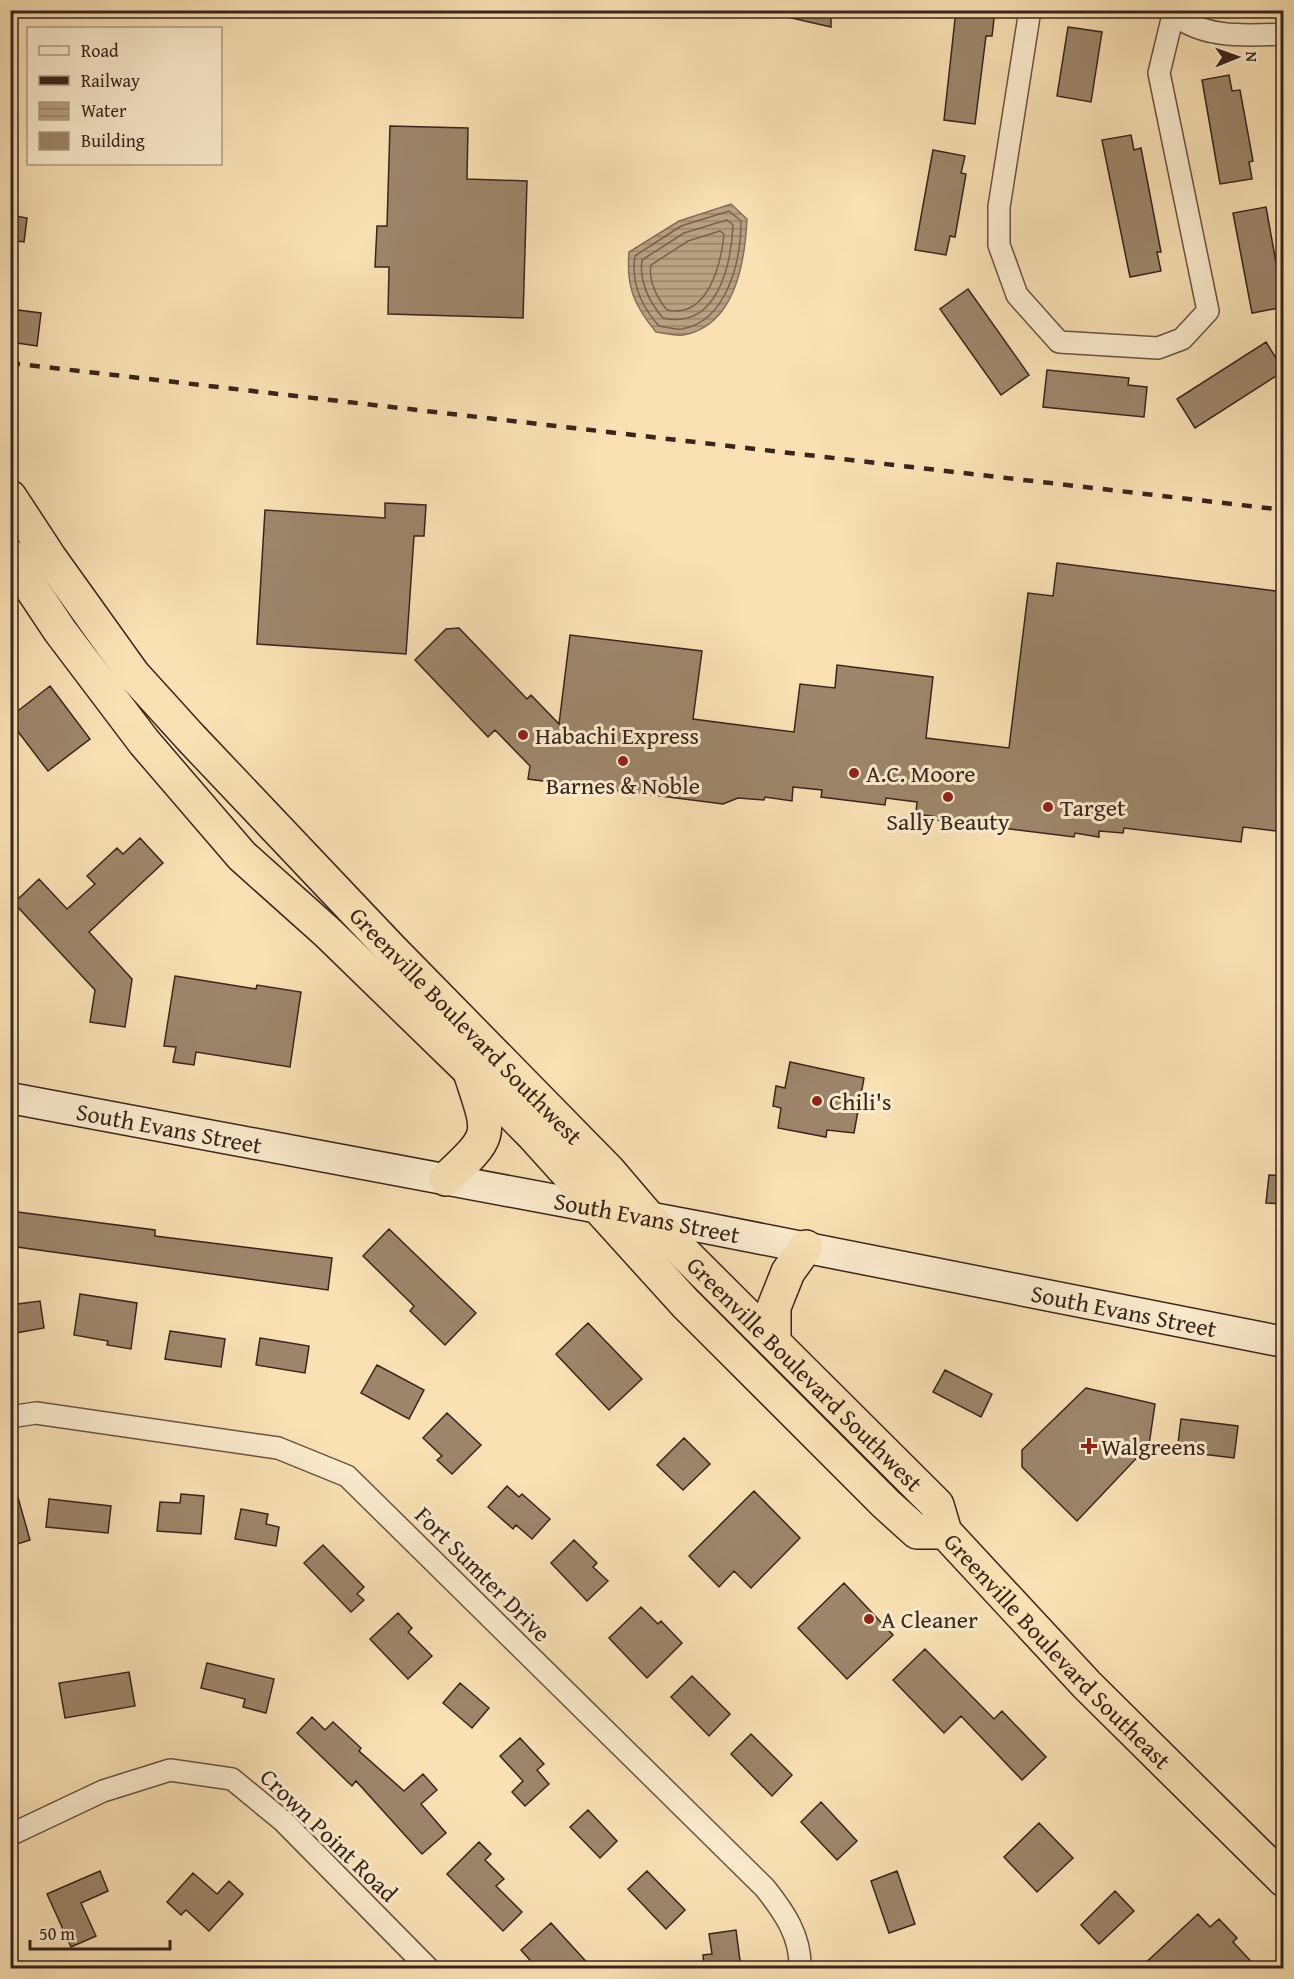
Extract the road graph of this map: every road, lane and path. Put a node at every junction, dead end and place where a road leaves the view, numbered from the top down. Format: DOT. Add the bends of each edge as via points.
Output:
graph roads {
  1 [pos="1030,10"];
  2 [pos="1171,13"];
  3 [pos="1284,34"];
  4 [pos="10,497"];
  5 [pos="10,555"];
  6 [pos="73,647"];
  7 [pos="173,719"];
  8 [pos="144,742"];
  9 [pos="255,806"];
  10 [pos="470,1071"];
  11 [pos="10,1098"];
  12 [pos="446,1179"];
  13 [pos="600,1209"];
  14 [pos="649,1218"];
  15 [pos="806,1247"];
  16 [pos="774,1342"];
  17 [pos="1284,1342"];
  18 [pos="10,1417"];
  19 [pos="945,1532"];
  20 [pos="10,1835"];
  21 [pos="1284,1880"];
  22 [pos="428,1968"];
  23 [pos="800,1968"];
  1 -- 2 [label="street" via="999,207 999,245 1017,295 1059,342 1158,348 1182,339 1208,311 1159,73"];
  2 -- 3 [label="street" via="1213,33"];
  4 -- 7 [label="highway, Greenville Boulevard Southwest" via="133,674"];
  5 -- 6 [label="highway, Greenville Boulevard Southwest"];
  6 -- 7 [label="highway" via="110,674 155,720"];
  6 -- 8 [label="highway, Greenville Boulevard Southwest"];
  7 -- 9 [label="highway, Greenville Boulevard Southwest"];
  8 -- 9 [label="highway" via="165,743 207,784"];
  8 -- 10 [label="highway, Greenville Boulevard Southwest" via="242,856 327,932"];
  9 -- 14 [label="highway, Greenville Boulevard Southwest" via="608,1170"];
  10 -- 12 [label="highway" via="486,1124 480,1147"];
  10 -- 13 [label="highway, Greenville Boulevard Southwest"];
  11 -- 12 [label="main road, South Evans Street"];
  12 -- 13 [label="main road, South Evans Street"];
  13 -- 14 [label="main road, South Evans Street"];
  13 -- 19 [label="highway, Greenville Boulevard Southeast" via="685,1303 886,1504 916,1532"];
  14 -- 15 [label="main road, South Evans Street"];
  14 -- 16 [label="highway, Greenville Boulevard Southwest"];
  15 -- 16 [label="highway" via="788,1272 774,1307"];
  15 -- 17 [label="main road, South Evans Street"];
  16 -- 19 [label="highway, Greenville Boulevard Southwest" via="937,1505"];
  18 -- 23 [label="street, Fort Sumter Drive" via="36,1413 278,1448 347,1476 765,1888 785,1913 796,1940"];
  19 -- 21 [label="highway, Greenville Boulevard Southeast" via="1087,1685"];
  20 -- 22 [label="street, Crown Point Road" via="103,1791 170,1770 232,1779 283,1821"];
}
